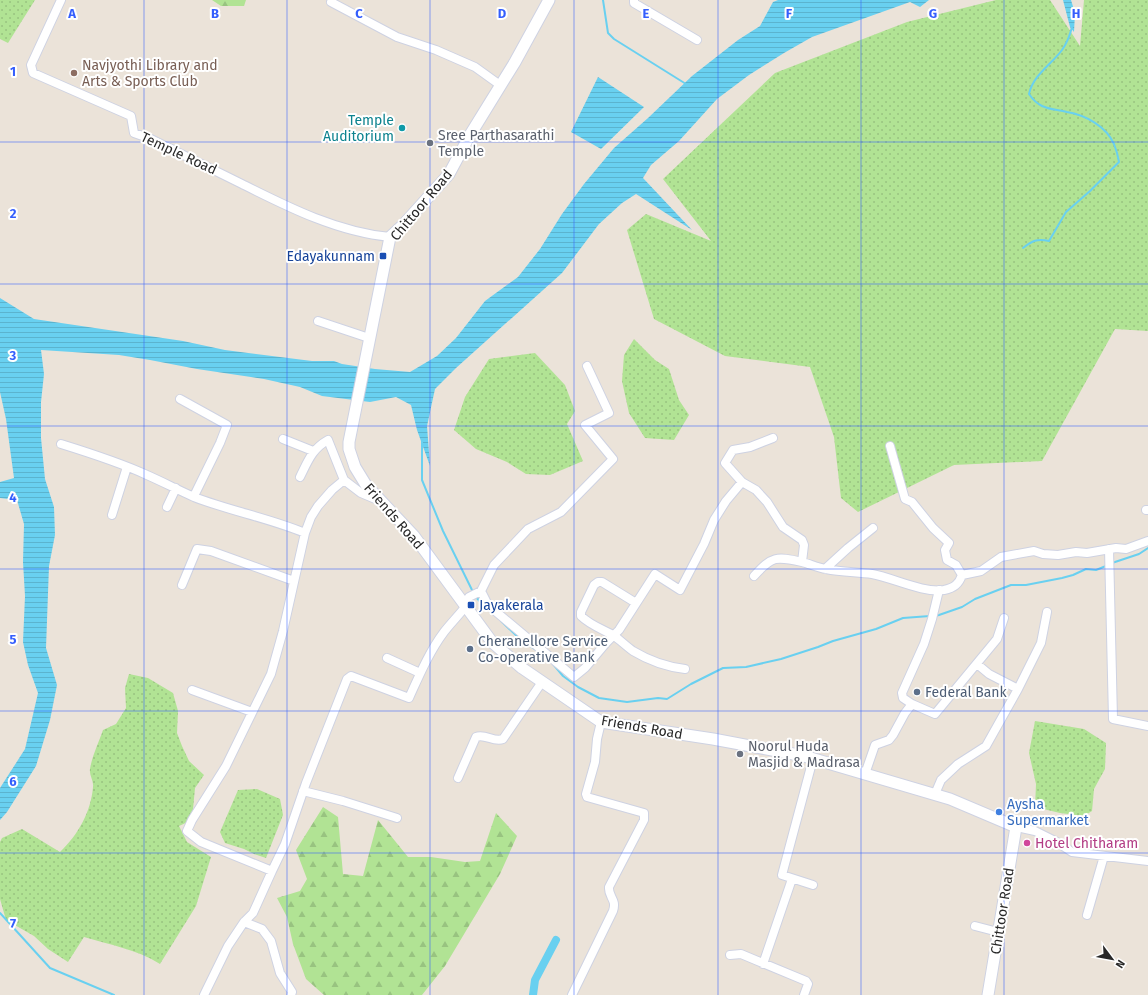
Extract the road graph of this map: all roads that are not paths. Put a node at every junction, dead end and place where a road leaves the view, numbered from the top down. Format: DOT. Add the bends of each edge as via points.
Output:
graph roads {
  1 [pos="61,0"];
  2 [pos="549,0"];
  3 [pos="634,0"];
  4 [pos="332,2"];
  5 [pos="696,40"];
  6 [pos="500,85"];
  7 [pos="390,237"];
  8 [pos="318,321"];
  9 [pos="369,338"];
  10 [pos="587,366"];
  11 [pos="180,398"];
  12 [pos="356,408"];
  13 [pos="773,438"];
  14 [pos="283,439"];
  15 [pos="61,444"];
  16 [pos="890,446"];
  17 [pos="313,451"];
  18 [pos="128,467"];
  19 [pos="300,477"];
  20 [pos="344,480"];
  21 [pos="742,482"];
  22 [pos="176,488"];
  23 [pos="194,496"];
  24 [pos="380,501"];
  25 [pos="167,507"];
  26 [pos="112,515"];
  27 [pos="873,528"];
  28 [pos="305,533"];
  29 [pos="1148,541"];
  30 [pos="1110,549"];
  31 [pos="802,562"];
  32 [pos="824,569"];
  33 [pos="962,575"];
  34 [pos="754,576"];
  35 [pos="294,581"];
  36 [pos="182,585"];
  37 [pos="939,590"];
  38 [pos="479,592"];
  39 [pos="467,602"];
  40 [pos="636,603"];
  41 [pos="1047,612"];
  42 [pos="1004,618"];
  43 [pos="613,636"];
  44 [pos="387,658"];
  45 [pos="976,664"];
  46 [pos="686,669"];
  47 [pos="420,673"];
  48 [pos="542,682"];
  49 [pos="1018,689"];
  50 [pos="192,690"];
  51 [pos="912,704"];
  52 [pos="252,712"];
  53 [pos="601,722"];
  54 [pos="1148,726"];
  55 [pos="813,759"];
  56 [pos="865,774"];
  57 [pos="458,778"];
  58 [pos="303,791"];
  59 [pos="935,794"];
  60 [pos="397,818"];
  61 [pos="1016,827"];
  62 [pos="1104,856"];
  63 [pos="1148,861"];
  64 [pos="272,871"];
  65 [pos="792,879"];
  66 [pos="813,885"];
  67 [pos="1087,915"];
  68 [pos="244,922"];
  69 [pos="975,926"];
  70 [pos="998,932"];
  71 [pos="730,954"];
  72 [pos="763,964"];
  73 [pos="204,995"];
  74 [pos="291,995"];
  75 [pos="572,995"];
  76 [pos="804,995"];
  77 [pos="988,995"];
  1 -- 7 [label="street, Temple Road" via="31,65 33,73 131,116 134,132 284,204 348,229"];
  2 -- 6 [label="main road, Chittoor Road"];
  3 -- 5 [label="street" via="634,3"];
  4 -- 6 [label="street" via="397,37 475,67"];
  6 -- 7 [label="main road, Chittoor Road" via="449,174"];
  7 -- 9 [label="main road, Chittoor Road"];
  8 -- 9 [label="street"];
  9 -- 12 [label="main road, Chittoor Road"];
  10 -- 38 [label="street" via="609,414 585,425 613,459 561,512 528,529 494,566"];
  11 -- 23 [label="street" via="227,425"];
  12 -- 24 [label="main road, Friends Road" via="350,442 351,456 360,476"];
  13 -- 21 [label="street" via="750,447 733,450 725,463"];
  14 -- 17 [label="street"];
  15 -- 18 [label="street"];
  16 -- 33 [label="street" via="904,499 912,502 949,543 945,550 947,560 956,565"];
  17 -- 19 [label="street"];
  17 -- 20 [label="street" via="328,440"];
  18 -- 22 [label="street"];
  18 -- 26 [label="street"];
  20 -- 24 [label="street" via="360,493"];
  20 -- 28 [label="street" via="318,506"];
  21 -- 31 [label="street" via="760,494 783,527 802,540"];
  21 -- 40 [label="street" via="714,520 680,590 655,574"];
  22 -- 23 [label="street"];
  22 -- 25 [label="street"];
  23 -- 28 [label="street"];
  24 -- 39 [label="main road, Friends Road" via="414,536"];
  27 -- 32 [label="street"];
  28 -- 35 [label="street"];
  29 -- 30 [label="street" via="1126,549"];
  30 -- 33 [label="street" via="1058,555 1034,551 1001,557 981,571"];
  30 -- 54 [label="street" via="1113,719"];
  31 -- 32 [label="street"];
  31 -- 34 [label="street" via="781,557 766,562"];
  32 -- 37 [label="street" via="872,574 904,584"];
  33 -- 37 [label="street" via="954,588"];
  35 -- 36 [label="street" via="211,551 197,549"];
  35 -- 52 [label="street" via="271,674"];
  37 -- 51 [label="street" via="924,644 902,693 903,698"];
  38 -- 39 [label="street"];
  38 -- 43 [label="street" via="488,605 574,677"];
  39 -- 47 [label="street" via="444,632"];
  39 -- 48 [label="main road, Friends Road" via="492,642"];
  40 -- 43 [label="street"];
  40 -- 43 [label="street" via="602,582 594,585 581,616"];
  41 -- 49 [label="street" via="1041,643"];
  42 -- 45 [label="street" via="997,639"];
  43 -- 46 [label="street" via="633,651 663,664"];
  44 -- 47 [label="street"];
  45 -- 49 [label="street"];
  45 -- 51 [label="street" via="936,714"];
  47 -- 58 [label="street" via="409,698 351,676 347,679"];
  48 -- 53 [label="main road, Friends Road"];
  48 -- 57 [label="street" via="503,739 498,741 481,735 476,737"];
  49 -- 59 [label="street" via="986,746 958,764 941,780"];
  50 -- 52 [label="street"];
  51 -- 56 [label="street" via="889,740 876,745"];
  52 -- 64 [label="street" via="226,766 187,831 201,842"];
  53 -- 55 [label="main road, Friends Road" via="713,739"];
  53 -- 75 [label="street" via="587,797 644,813 645,816 609,887 608,891 615,903 613,911"];
  55 -- 56 [label="main road, Friends Road"];
  55 -- 65 [label="street" via="782,875"];
  56 -- 59 [label="main road, Friends Road"];
  58 -- 60 [label="street"];
  58 -- 64 [label="street" via="285,844"];
  59 -- 61 [label="main road, Friends Road"];
  61 -- 62 [label="street" via="1035,831 1072,852"];
  61 -- 70 [label="main road, Chittoor Road"];
  62 -- 63 [label="street"];
  62 -- 67 [label="street"];
  64 -- 68 [label="street" via="253,913"];
  65 -- 66 [label="street"];
  65 -- 72 [label="street"];
  68 -- 73 [label="street" via="228,946"];
  68 -- 74 [label="street" via="262,929 270,941 280,973 292,992"];
  69 -- 70 [label="street"];
  70 -- 77 [label="main road, Chittoor Road"];
  71 -- 72 [label="street" via="741,954"];
  72 -- 76 [label="street" via="806,981 808,984"];
}
